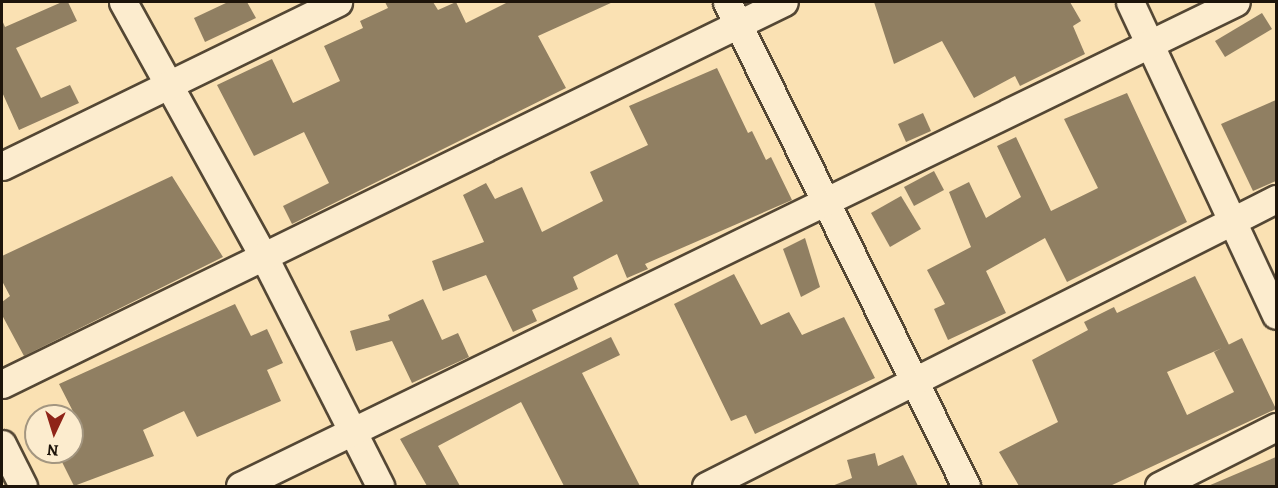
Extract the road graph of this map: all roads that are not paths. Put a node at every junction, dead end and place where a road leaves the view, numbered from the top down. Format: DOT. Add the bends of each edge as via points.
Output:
graph roads {
  1 [pos="123,2"];
  2 [pos="338,2"];
  3 [pos="784,2"];
  4 [pos="1130,2"];
  5 [pos="1236,2"];
  6 [pos="732,13"];
  7 [pos="1151,44"];
  8 [pos="167,87"];
  9 [pos="2,166"];
  10 [pos="1276,199"];
  11 [pos="823,201"];
  12 [pos="1229,221"];
  13 [pos="264,257"];
  14 [pos="1276,315"];
  15 [pos="914,381"];
  16 [pos="2,384"];
  17 [pos="1276,427"];
  18 [pos="351,430"];
  19 [pos="2,444"];
  20 [pos="23,486"];
  21 [pos="240,486"];
  22 [pos="380,486"];
  23 [pos="706,486"];
  24 [pos="966,486"];
  25 [pos="1159,486"];
  1 -- 8 [label="street"];
  2 -- 8 [label="street"];
  3 -- 6 [label="street"];
  4 -- 7 [label="street"];
  5 -- 7 [label="street"];
  6 -- 11 [label="street"];
  6 -- 13 [label="street"];
  7 -- 11 [label="street"];
  7 -- 12 [label="street"];
  8 -- 9 [label="street"];
  8 -- 13 [label="street"];
  10 -- 12 [label="street"];
  11 -- 15 [label="street"];
  11 -- 18 [label="street"];
  12 -- 14 [label="street"];
  12 -- 15 [label="street"];
  13 -- 16 [label="street"];
  13 -- 18 [label="street"];
  15 -- 23 [label="street"];
  15 -- 24 [label="street"];
  17 -- 25 [label="street"];
  18 -- 21 [label="street"];
  18 -- 22 [label="street"];
  19 -- 20 [label="street"];
}
